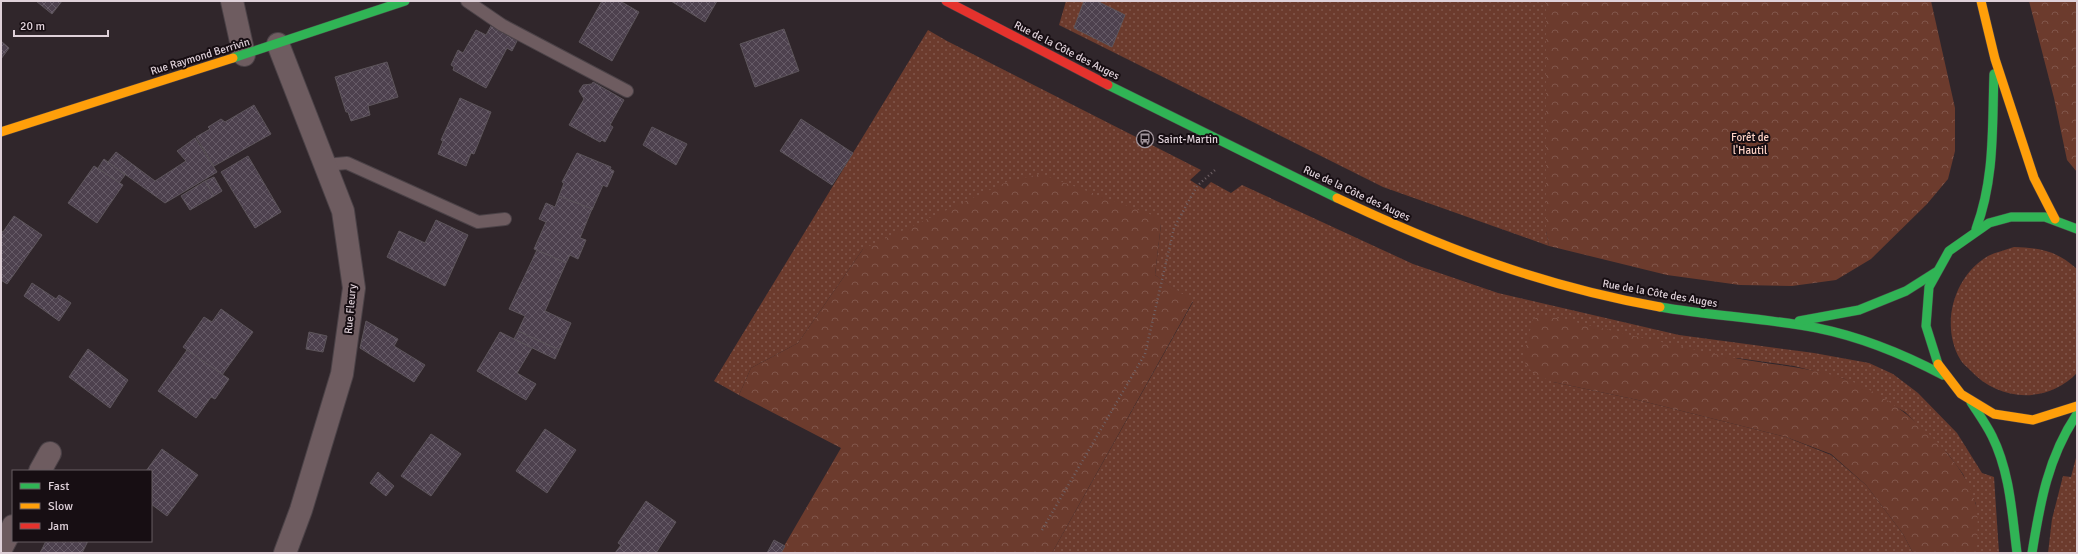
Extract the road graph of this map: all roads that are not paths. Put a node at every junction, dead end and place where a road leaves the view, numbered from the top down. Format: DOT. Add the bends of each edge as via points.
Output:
graph roads {
  1 [pos="232,1"];
  2 [pos="405,1"];
  3 [pos="467,1"];
  4 [pos="946,1"];
  5 [pos="1981,1"];
  6 [pos="278,44"];
  7 [pos="244,55"];
  8 [pos="1995,59"];
  9 [pos="627,91"];
  10 [pos="1,132"];
  11 [pos="325,165"];
  12 [pos="504,219"];
  13 [pos="2055,219"];
  14 [pos="1976,229"];
  15 [pos="2077,229"];
  16 [pos="1936,272"];
  17 [pos="1787,323"];
  18 [pos="1943,375"];
  19 [pos="1971,402"];
  20 [pos="2077,406"];
  21 [pos="2077,414"];
  22 [pos="12,528"];
  23 [pos="1,549"];
  24 [pos="285,553"];
  25 [pos="2017,553"];
  26 [pos="2032,553"];
  1 -- 7 [label="street"];
  2 -- 6 [label="street, Rue Raymond Berrivin"];
  3 -- 9 [label="lane" via="502,25"];
  4 -- 17 [label="street, Rue de la Côte des Auges" via="1237,150 1457,251 1552,283 1623,301"];
  5 -- 8 [label="street"];
  6 -- 7 [label="street, Rue Raymond Berrivin"];
  6 -- 11 [label="street, Rue Fleury"];
  7 -- 10 [label="street, Rue Raymond Berrivin"];
  8 -- 13 [label="street" via="2034,178"];
  8 -- 14 [label="street" via="1990,179 1985,205"];
  11 -- 12 [label="lane" via="347,163 478,222"];
  11 -- 24 [label="street, Rue Fleury" via="343,211 354,288 342,374 302,510"];
  13 -- 14 [label="street" via="2015,216 1995,220"];
  13 -- 15 [label="street"];
  14 -- 16 [label="street" via="1950,251"];
  16 -- 17 [label="street, Rue de la Côte des Auges" via="1906,291 1859,310"];
  16 -- 18 [label="street" via="1925,314 1933,356"];
  17 -- 18 [label="street, Rue de la Côte des Auges" via="1832,331 1877,344 1916,360"];
  18 -- 19 [label="street"];
  19 -- 20 [label="street" via="1989,412 2029,420 2050,417"];
  19 -- 25 [label="street" via="1992,437 2003,466 2010,492"];
  21 -- 26 [label="street" via="2057,444 2048,467"];
  22 -- 23 [label="street"];
}
